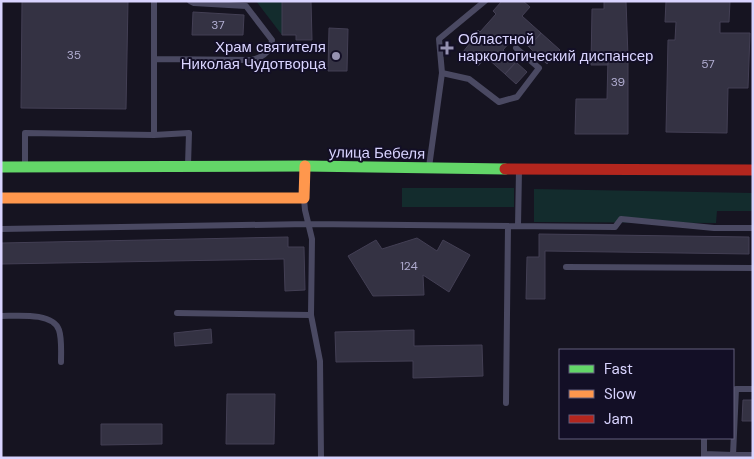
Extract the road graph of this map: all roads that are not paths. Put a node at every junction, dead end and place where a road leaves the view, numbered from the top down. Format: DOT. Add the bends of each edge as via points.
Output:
graph roads {
  1 [pos="154,1"];
  2 [pos="190,1"];
  3 [pos="485,1"];
  4 [pos="516,48"];
  5 [pos="154,59"];
  6 [pos="442,73"];
  7 [pos="154,134"];
  8 [pos="305,166"];
  9 [pos="1,167"];
  10 [pos="25,167"];
  11 [pos="188,167"];
  12 [pos="428,169"];
  13 [pos="519,169"];
  14 [pos="753,170"];
  15 [pos="1,198"];
  16 [pos="304,198"];
  17 [pos="308,224"];
  18 [pos="508,226"];
  19 [pos="518,226"];
  20 [pos="753,228"];
  21 [pos="1,229"];
  22 [pos="566,267"];
  23 [pos="753,268"];
  24 [pos="177,313"];
  25 [pos="311,315"];
  26 [pos="1,316"];
  27 [pos="61,362"];
  28 [pos="753,389"];
  29 [pos="506,403"];
  30 [pos="734,433"];
  31 [pos="704,439"];
  32 [pos="734,439"];
  33 [pos="733,455"];
  34 [pos="753,455"];
  35 [pos="704,456"];
  36 [pos="321,458"];
  1 -- 5 [label="lane"];
  2 -- 5 [label="lane" via="246,6 272,40 271,47 263,57 252,60"];
  3 -- 6 [label="lane" via="439,39"];
  4 -- 6 [label="lane" via="539,68 517,97 499,102 469,79"];
  5 -- 7 [label="lane"];
  6 -- 12 [label="lane"];
  7 -- 10 [label="lane" via="24,133"];
  7 -- 11 [label="lane" via="189,133"];
  8 -- 11 [label="main road, улица Бебеля"];
  8 -- 12 [label="main road, улица Бебеля"];
  8 -- 16 [label="main road"];
  9 -- 10 [label="main road, улица Бебеля"];
  10 -- 11 [label="main road, улица Бебеля"];
  12 -- 13 [label="main road, улица Бебеля"];
  13 -- 14 [label="main road, улица Бебеля"];
  13 -- 19 [label="lane"];
  15 -- 16 [label="main road"];
  16 -- 17 [label="lane"];
  17 -- 18 [label="lane"];
  17 -- 21 [label="lane"];
  17 -- 25 [label="lane" via="312,238"];
  18 -- 19 [label="lane"];
  18 -- 29 [label="lane"];
  19 -- 20 [label="lane" via="615,227 621,220"];
  22 -- 23 [label="lane"];
  24 -- 25 [label="lane"];
  25 -- 36 [label="lane" via="320,361"];
  26 -- 27 [label="lane" via="40,316 55,323 59,330"];
  28 -- 30 [label="lane" via="736,389"];
  31 -- 35 [label="lane"];
  32 -- 33 [label="lane"];
  33 -- 34 [label="lane"];
  33 -- 35 [label="lane"];
}
